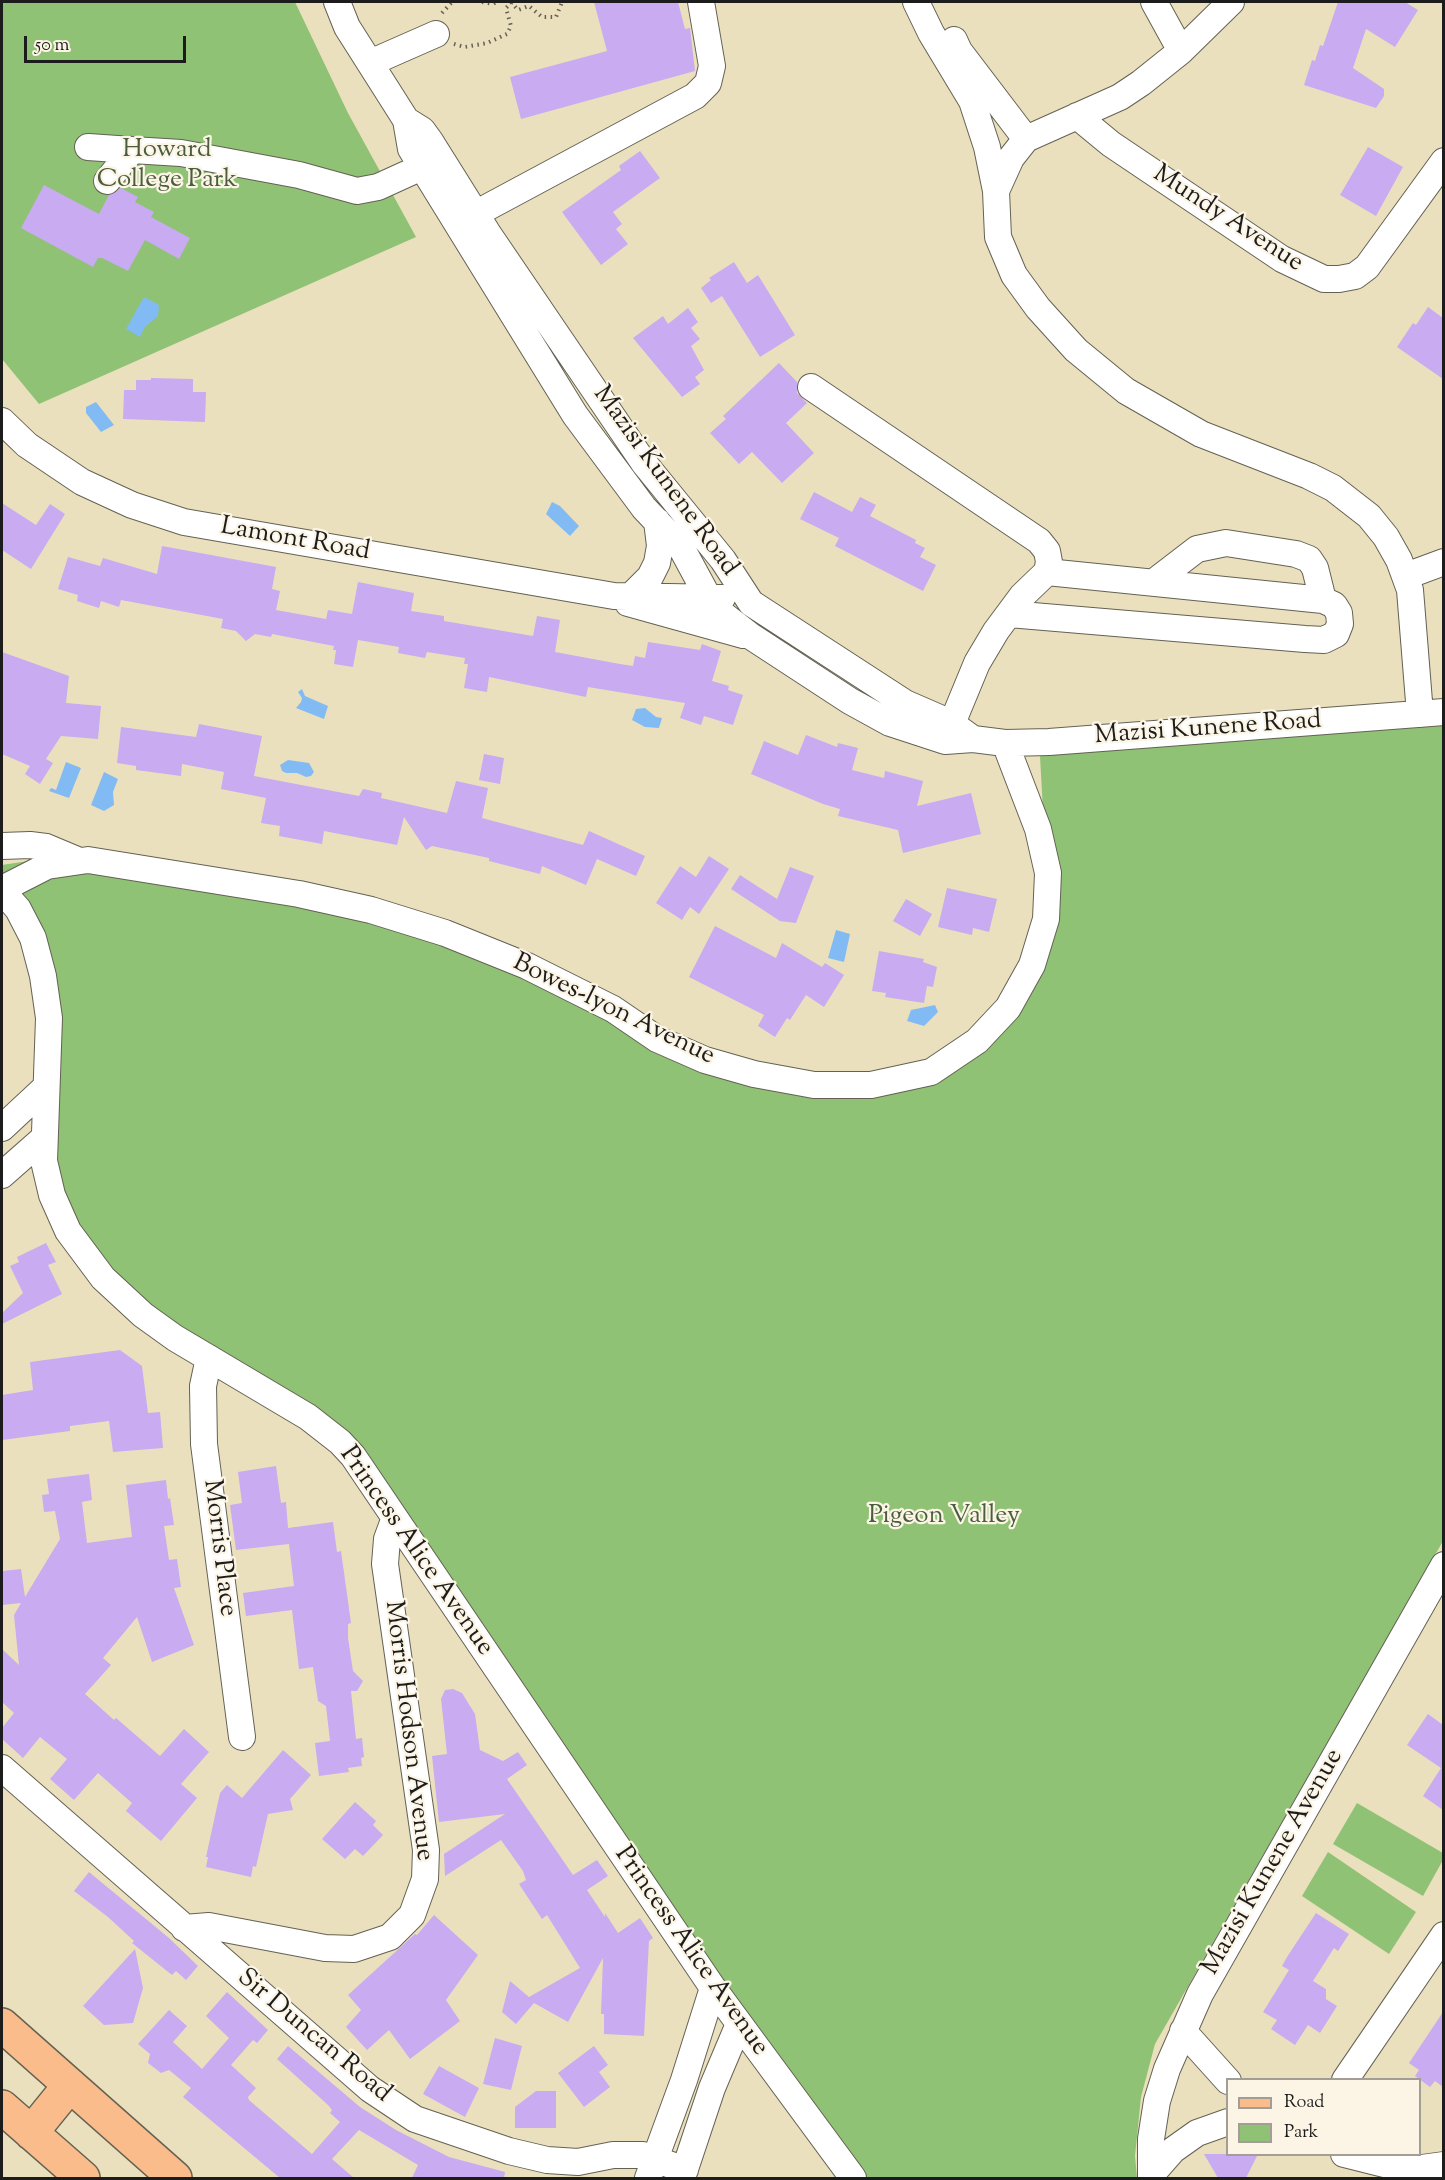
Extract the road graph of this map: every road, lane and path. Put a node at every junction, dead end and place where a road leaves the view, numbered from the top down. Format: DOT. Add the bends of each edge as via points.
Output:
graph roads {
  1 [pos="337,2"];
  2 [pos="482,2"];
  3 [pos="496,2"];
  4 [pos="512,2"];
  5 [pos="700,2"];
  6 [pos="916,2"];
  7 [pos="935,2"];
  8 [pos="1154,2"];
  9 [pos="1231,2"];
  10 [pos="563,3"];
  11 [pos="436,34"];
  12 [pos="1180,51"];
  13 [pos="370,63"];
  14 [pos="1077,116"];
  15 [pos="406,120"];
  16 [pos="1026,139"];
  17 [pos="88,147"];
  18 [pos="132,150"];
  19 [pos="1443,161"];
  20 [pos="422,167"];
  21 [pos="107,181"];
  22 [pos="996,191"];
  23 [pos="467,219"];
  24 [pos="553,328"];
  25 [pos="531,343"];
  26 [pos="811,387"];
  27 [pos="601,398"];
  28 [pos="575,415"];
  29 [pos="2,421"];
  30 [pos="644,464"];
  31 [pos="623,480"];
  32 [pos="657,521"];
  33 [pos="1443,562"];
  34 [pos="1047,572"];
  35 [pos="1406,576"];
  36 [pos="1154,582"];
  37 [pos="624,595"];
  38 [pos="708,597"];
  39 [pos="1323,600"];
  40 [pos="751,603"];
  41 [pos="1009,614"];
  42 [pos="752,637"];
  43 [pos="1432,713"];
  44 [pos="948,732"];
  45 [pos="1005,743"];
  46 [pos="2,846"];
  47 [pos="77,860"];
  48 [pos="2,890"];
  49 [pos="46,1087"];
  50 [pos="2,1128"];
  51 [pos="44,1138"];
  52 [pos="2,1175"];
  53 [pos="209,1358"];
  54 [pos="394,1520"];
  55 [pos="1443,1564"];
  56 [pos="242,1737"];
  57 [pos="2,1768"];
  58 [pos="184,1928"];
  59 [pos="1443,1935"];
  60 [pos="712,1988"];
  61 [pos="740,2024"];
  62 [pos="2,2025"];
  63 [pos="1183,2031"];
  64 [pos="1346,2078"];
  65 [pos="1226,2080"];
  66 [pos="70,2085"];
  67 [pos="2,2107"];
  68 [pos="1226,2122"];
  69 [pos="31,2133"];
  70 [pos="1333,2156"];
  71 [pos="1352,2156"];
  72 [pos="1443,2165"];
  73 [pos="651,2169"];
  74 [pos="684,2174"];
  75 [pos="1151,2177"];
  76 [pos="83,2178"];
  77 [pos="175,2178"];
  78 [pos="853,2178"];
  79 [pos="1360,2178"];
  1 -- 13 [label="street, Mazisi Kunene Road" via="347,27"];
  2 -- 3 [label="path"];
  4 -- 10 [label="path" via="518,10 529,6 542,17 556,17"];
  4 -- 11 [label="path" via="506,8 511,26 507,34 487,43 465,47"];
  5 -- 23 [label="street" via="712,66 708,83 695,96"];
  6 -- 22 [label="street" via="972,101"];
  7 -- 16 [label="street" via="959,51"];
  8 -- 12 [label="street"];
  9 -- 12 [label="street"];
  11 -- 13 [label="street"];
  12 -- 14 [label="street" via="1134,88"];
  13 -- 15 [label="street, Mazisi Kunene Road"];
  14 -- 16 [label="street"];
  14 -- 19 [label="street, Mundy Avenue" via="1111,144 1282,259 1324,279 1355,276 1367,267"];
  15 -- 20 [label="street, Mazisi Kunene Road" via="408,138"];
  15 -- 23 [label="street, Mazisi Kunene Road" via="422,130"];
  16 -- 22 [label="street" via="1011,158"];
  17 -- 18 [label="street"];
  18 -- 20 [label="street" via="181,153 357,191 378,187"];
  18 -- 21 [label="street"];
  20 -- 23 [label="street, Mazisi Kunene Road"];
  22 -- 35 [label="street" via="998,237 1004,255 1038,308 1076,350 1155,410 1201,434 1310,476 1349,498 1386,537"];
  23 -- 24 [label="street, Mazisi Kunene Road"];
  23 -- 25 [label="street, Mazisi Kunene Road"];
  24 -- 25 [label="street"];
  24 -- 27 [label="street, Mazisi Kunene Road"];
  25 -- 28 [label="street, Mazisi Kunene Road"];
  26 -- 34 [label="street" via="1039,541 1047,551"];
  27 -- 28 [label="street"];
  27 -- 30 [label="street, Mazisi Kunene Road"];
  28 -- 31 [label="street, Mazisi Kunene Road"];
  29 -- 37 [label="street, Lamont Road" via="27,445 82,482 132,505 184,522"];
  30 -- 31 [label="street"];
  30 -- 40 [label="street, Mazisi Kunene Road" via="723,560"];
  31 -- 32 [label="street, Mazisi Kunene Road"];
  32 -- 37 [label="street" via="660,546 651,577"];
  32 -- 38 [label="street, Mazisi Kunene Road" via="681,547"];
  33 -- 35 [label="street"];
  34 -- 36 [label="street"];
  34 -- 41 [label="street"];
  35 -- 43 [label="street"];
  36 -- 39 [label="street"];
  36 -- 39 [label="street" via="1197,549 1226,543 1309,559"];
  37 -- 38 [label="street, Lamont Road"];
  37 -- 42 [label="street, Lamont Road" via="630,605"];
  38 -- 40 [label="street, Lamont Road"];
  38 -- 42 [label="street, Mazisi Kunene Road" via="721,613"];
  39 -- 41 [label="street" via="1334,605 1340,624 1336,634 1324,640"];
  40 -- 44 [label="street, Mazisi Kunene Road"];
  41 -- 44 [label="street" via="977,663"];
  42 -- 44 [label="street, Mazisi Kunene Road" via="890,723"];
  43 -- 45 [label="street, Mazisi Kunene Road"];
  44 -- 45 [label="street, Mazisi Kunene Road"];
  45 -- 47 [label="street, Bowes-lyon Avenue" via="1038,830 1048,873 1046,920 1032,965 1008,1008 977,1041 931,1072 871,1084 814,1085 705,1060 657,1039 613,1009 527,966 445,933 371,910 299,894"];
  46 -- 47 [label="street" via="46,847"];
  47 -- 48 [label="street, Bowes-lyon Avenue" via="47,866"];
  48 -- 49 [label="street, Princess Alice Avenue" via="18,909 33,938 44,976 49,1018"];
  49 -- 50 [label="street"];
  49 -- 51 [label="street, Princess Alice Avenue"];
  51 -- 52 [label="street"];
  51 -- 53 [label="street, Princess Alice Avenue" via="44,1161 52,1195 68,1232 103,1278 143,1315"];
  53 -- 54 [label="street, Princess Alice Avenue" via="308,1417 339,1442"];
  53 -- 56 [label="street, Morris Place" via="203,1386 204,1444"];
  54 -- 58 [label="street, Morris Hodson Avenue" via="387,1539 385,1564 426,1850 425,1879 412,1915 390,1937 354,1949 315,1946 209,1926"];
  54 -- 60 [label="street, Princess Alice Avenue"];
  55 -- 63 [label="street, Mazisi Kunene Avenue" via="1200,1994"];
  57 -- 58 [label="street, Sir Duncan Road"];
  58 -- 73 [label="street, Sir Duncan Road" via="370,2089 415,2119 547,2160 578,2162 631,2154"];
  59 -- 64 [label="street"];
  60 -- 61 [label="street, Princess Alice Avenue"];
  60 -- 73 [label="street"];
  61 -- 74 [label="street" via="712,2088"];
  61 -- 78 [label="street, Princess Alice Avenue"];
  62 -- 66 [label="main road"];
  63 -- 65 [label="street"];
  63 -- 75 [label="street, Mazisi Kunene Avenue" via="1157,2101"];
  66 -- 69 [label="main road"];
  66 -- 77 [label="main road"];
  67 -- 69 [label="main road"];
  68 -- 75 [label="street" via="1197,2133 1173,2150"];
  69 -- 76 [label="main road"];
  70 -- 79 [label="street"];
  71 -- 72 [label="street" via="1396,2167"];
  73 -- 74 [label="street, Sir Duncan Road"];
}
